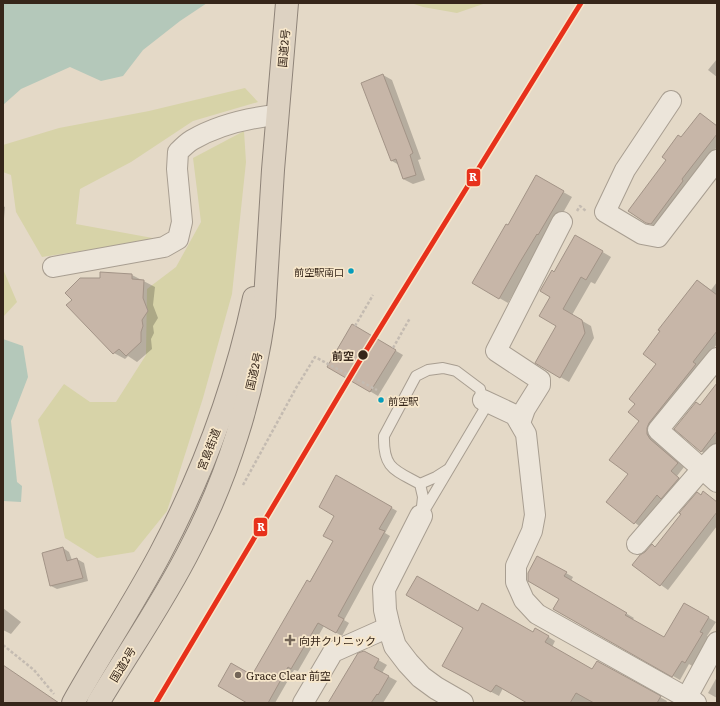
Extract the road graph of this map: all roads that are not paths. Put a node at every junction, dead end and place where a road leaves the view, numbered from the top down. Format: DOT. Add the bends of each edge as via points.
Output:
graph roads {
  1 [pos="287,3"];
  2 [pos="671,101"];
  3 [pos="277,115"];
  4 [pos="717,160"];
  5 [pos="273,170"];
  6 [pos="562,222"];
  7 [pos="53,268"];
  8 [pos="717,358"];
  9 [pos="483,400"];
  10 [pos="520,423"];
  11 [pos="717,454"];
  12 [pos="449,469"];
  13 [pos="702,469"];
  14 [pos="717,482"];
  15 [pos="420,484"];
  16 [pos="421,516"];
  17 [pos="637,544"];
  18 [pos="389,627"];
  19 [pos="717,642"];
  20 [pos="64,698"];
  21 [pos="692,700"];
  22 [pos="98,703"];
  23 [pos="303,703"];
  24 [pos="462,703"];
  1 -- 3 [label="highway, 国道2号"];
  2 -- 4 [label="street" via="626,170 605,212 642,234 658,237"];
  3 -- 5 [label="highway, 国道2号"];
  3 -- 7 [label="street" via="253,118 216,128 190,140 178,152 182,222 178,239 164,247"];
  5 -- 20 [label="highway, 宮島街道" via="260,270 249,320 221,416 208,450 183,509 160,554"];
  5 -- 22 [label="highway, 国道2号" via="263,323 236,438 223,476 191,548"];
  6 -- 10 [label="street" via="496,351 540,380 540,385 525,409"];
  8 -- 13 [label="street" via="658,430"];
  9 -- 10 [label="street" via="515,415"];
  9 -- 12 [label="lane" via="484,410"];
  9 -- 15 [label="lane" via="480,389 456,371 443,368 428,370 416,376 384,436 384,447 386,458 393,469"];
  10 -- 21 [label="street" via="526,434 534,515 532,531 516,566 516,582 524,600 537,614"];
  11 -- 13 [label="street"];
  12 -- 15 [label="lane"];
  12 -- 16 [label="lane"];
  13 -- 14 [label="street"];
  13 -- 17 [label="street"];
  15 -- 16 [label="lane" via="423,498"];
  16 -- 18 [label="street" via="384,589"];
  18 -- 23 [label="street" via="333,652"];
  18 -- 24 [label="street" via="395,646 420,677"];
  19 -- 21 [label="street"];
}
